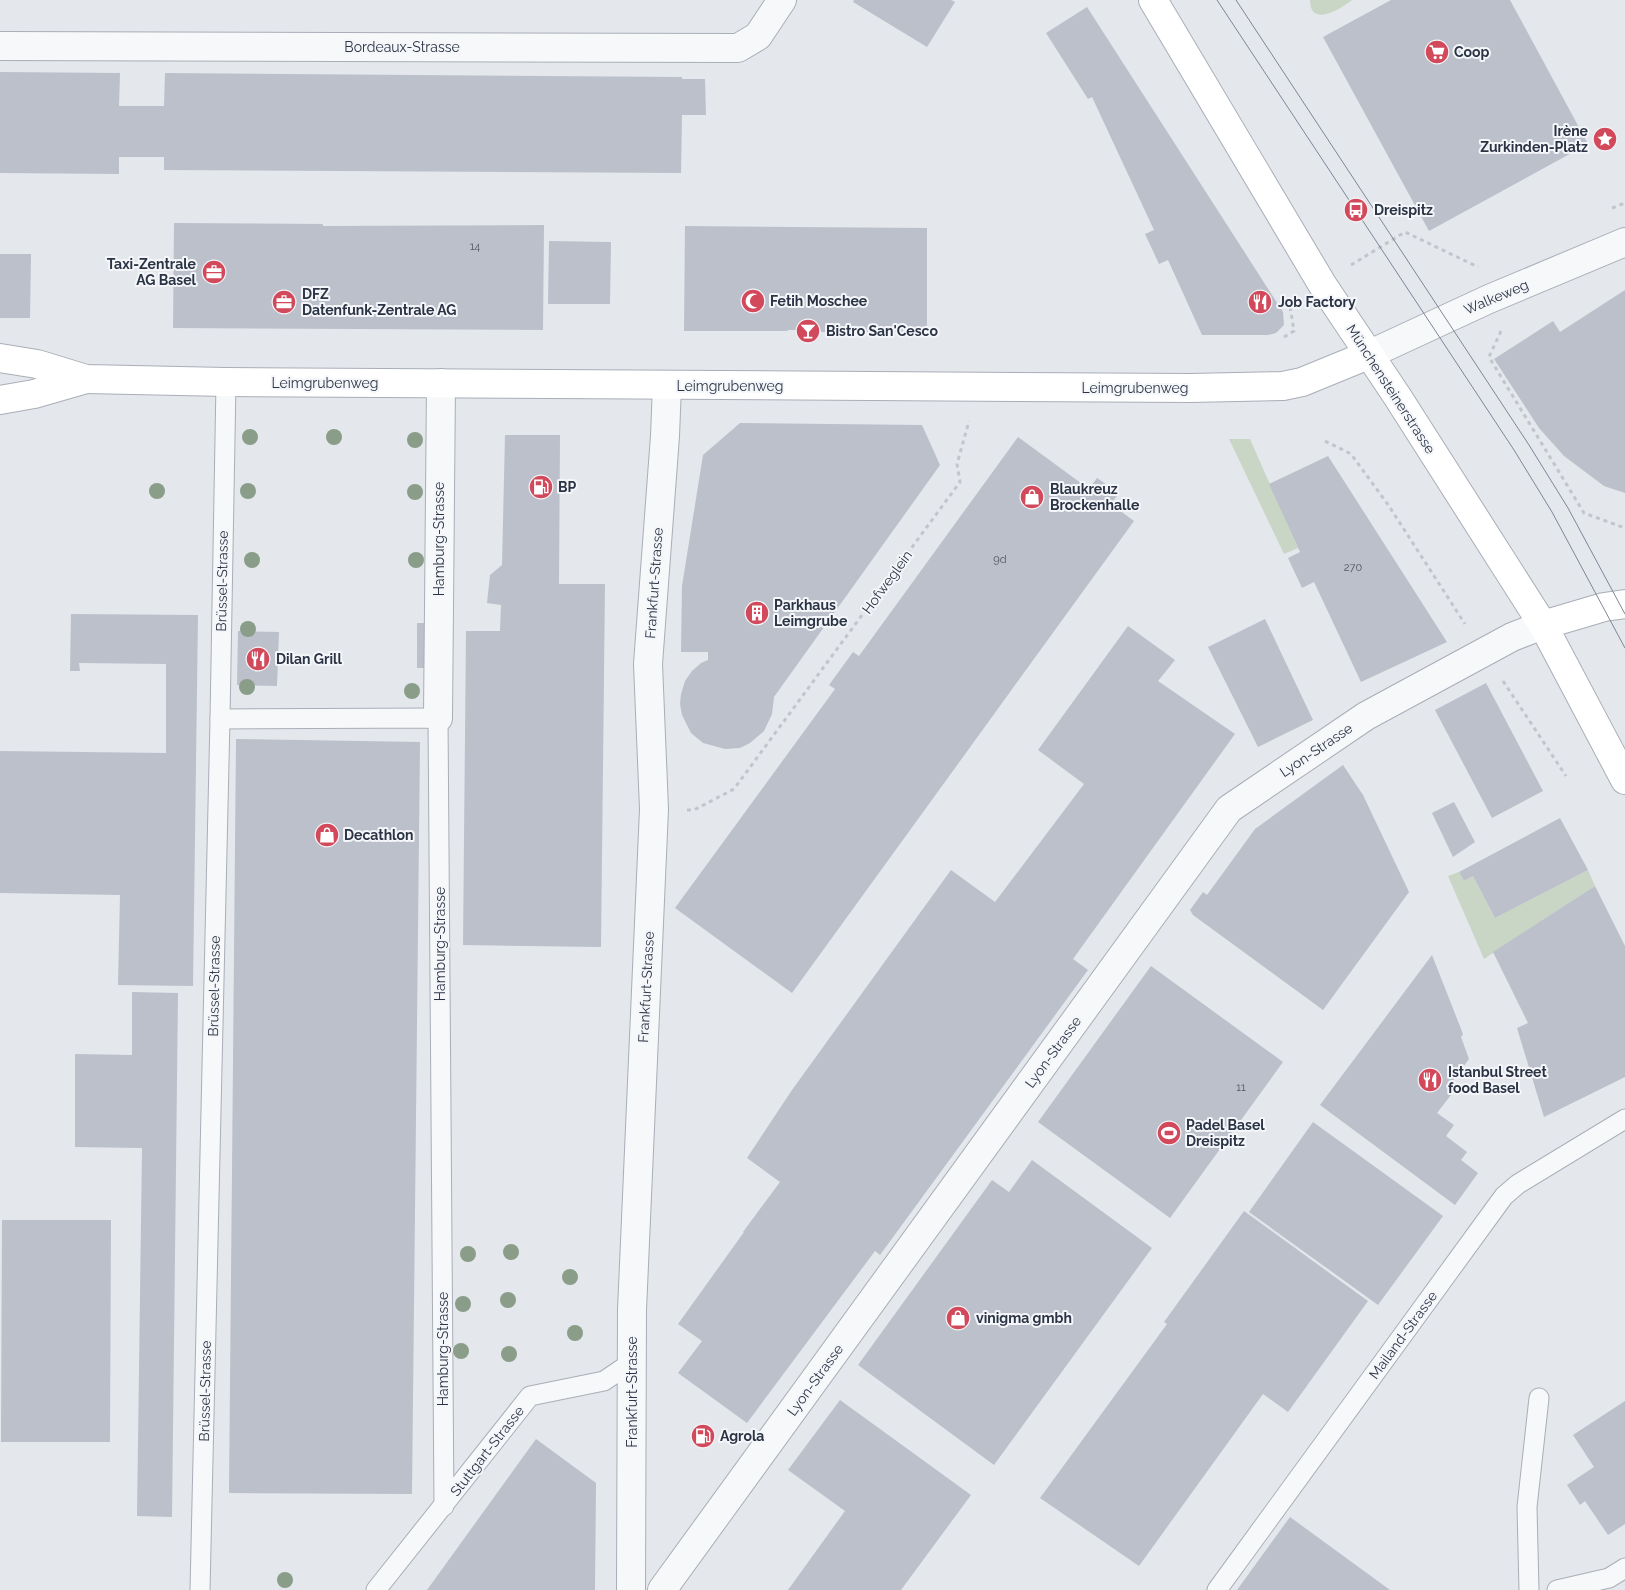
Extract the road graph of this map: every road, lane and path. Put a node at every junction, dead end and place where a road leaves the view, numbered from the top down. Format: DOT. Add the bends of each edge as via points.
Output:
graph roads {
  1 [pos="782,0"];
  2 [pos="1153,0"];
  3 [pos="0,46"];
  4 [pos="1625,242"];
  5 [pos="1370,252"];
  6 [pos="1478,267"];
  7 [pos="1290,306"];
  8 [pos="1502,330"];
  9 [pos="1284,336"];
  10 [pos="1368,355"];
  11 [pos="0,358"];
  12 [pos="86,379"];
  13 [pos="226,382"];
  14 [pos="441,384"];
  15 [pos="667,385"];
  16 [pos="978,387"];
  17 [pos="0,400"];
  18 [pos="1325,441"];
  19 [pos="1625,528"];
  20 [pos="1625,604"];
  21 [pos="1543,625"];
  22 [pos="1483,652"];
  23 [pos="438,718"];
  24 [pos="220,719"];
  25 [pos="1566,776"];
  26 [pos="1625,780"];
  27 [pos="654,809"];
  28 [pos="1625,1119"];
  29 [pos="632,1362"];
  30 [pos="1539,1398"];
  31 [pos="444,1506"];
  32 [pos="1625,1568"];
  33 [pos="200,1590"];
  34 [pos="376,1590"];
  35 [pos="631,1590"];
  36 [pos="662,1590"];
  37 [pos="1217,1590"];
  38 [pos="1530,1590"];
  39 [pos="1557,1590"];
  1 -- 3 [label="street, Bordeaux-Strasse" via="758,36 738,48"];
  2 -- 10 [label="main road, Münchensteinerstrasse" via="1322,284"];
  4 -- 10 [label="street, Walkeweg" via="1481,302"];
  5 -- 6 [label="path" via="1405,232"];
  7 -- 9 [label="path" via="1294,331"];
  8 -- 19 [label="path" via="1489,357 1584,513"];
  10 -- 16 [label="main road, Leimgrubenweg" via="1302,382 1283,386"];
  10 -- 21 [label="main road, Münchensteinerstrasse"];
  11 -- 12 [label="main road, Leimgrubenweg" via="37,364"];
  12 -- 13 [label="main road, Leimgrubenweg"];
  12 -- 17 [label="main road, Leimgrubenweg"];
  13 -- 14 [label="main road, Leimgrubenweg"];
  13 -- 24 [label="lane, Brüssel-Strasse"];
  14 -- 15 [label="main road, Leimgrubenweg"];
  14 -- 23 [label="street, Hamburg-Strasse"];
  15 -- 16 [label="main road, Leimgrubenweg"];
  15 -- 27 [label="street, Frankfurt-Strasse" via="648,664"];
  16 -- 27 [label="path, Hofweglein" via="957,464 960,482 734,789 694,810"];
  18 -- 22 [label="path" via="1351,454 1389,506"];
  20 -- 21 [label="main road"];
  21 -- 22 [label="street, Lyon-Strasse"];
  21 -- 26 [label="main road, Münchensteinerstrasse"];
  22 -- 25 [label="path"];
  22 -- 36 [label="street, Lyon-Strasse" via="1348,727 1229,809"];
  23 -- 24 [label="lane"];
  23 -- 31 [label="lane, Hamburg-Strasse"];
  24 -- 33 [label="lane, Brüssel-Strasse"];
  27 -- 29 [label="street, Frankfurt-Strasse"];
  28 -- 37 [label="lane, Mailand-Strasse" via="1518,1184 1504,1196"];
  29 -- 31 [label="lane, Stuttgart-Strasse" via="604,1381 530,1396"];
  29 -- 35 [label="street, Frankfurt-Strasse"];
  30 -- 38 [label="lane" via="1526,1506"];
  31 -- 34 [label="lane, Stuttgart-Strasse"];
  32 -- 39 [label="lane" via="1609,1578"];
}
